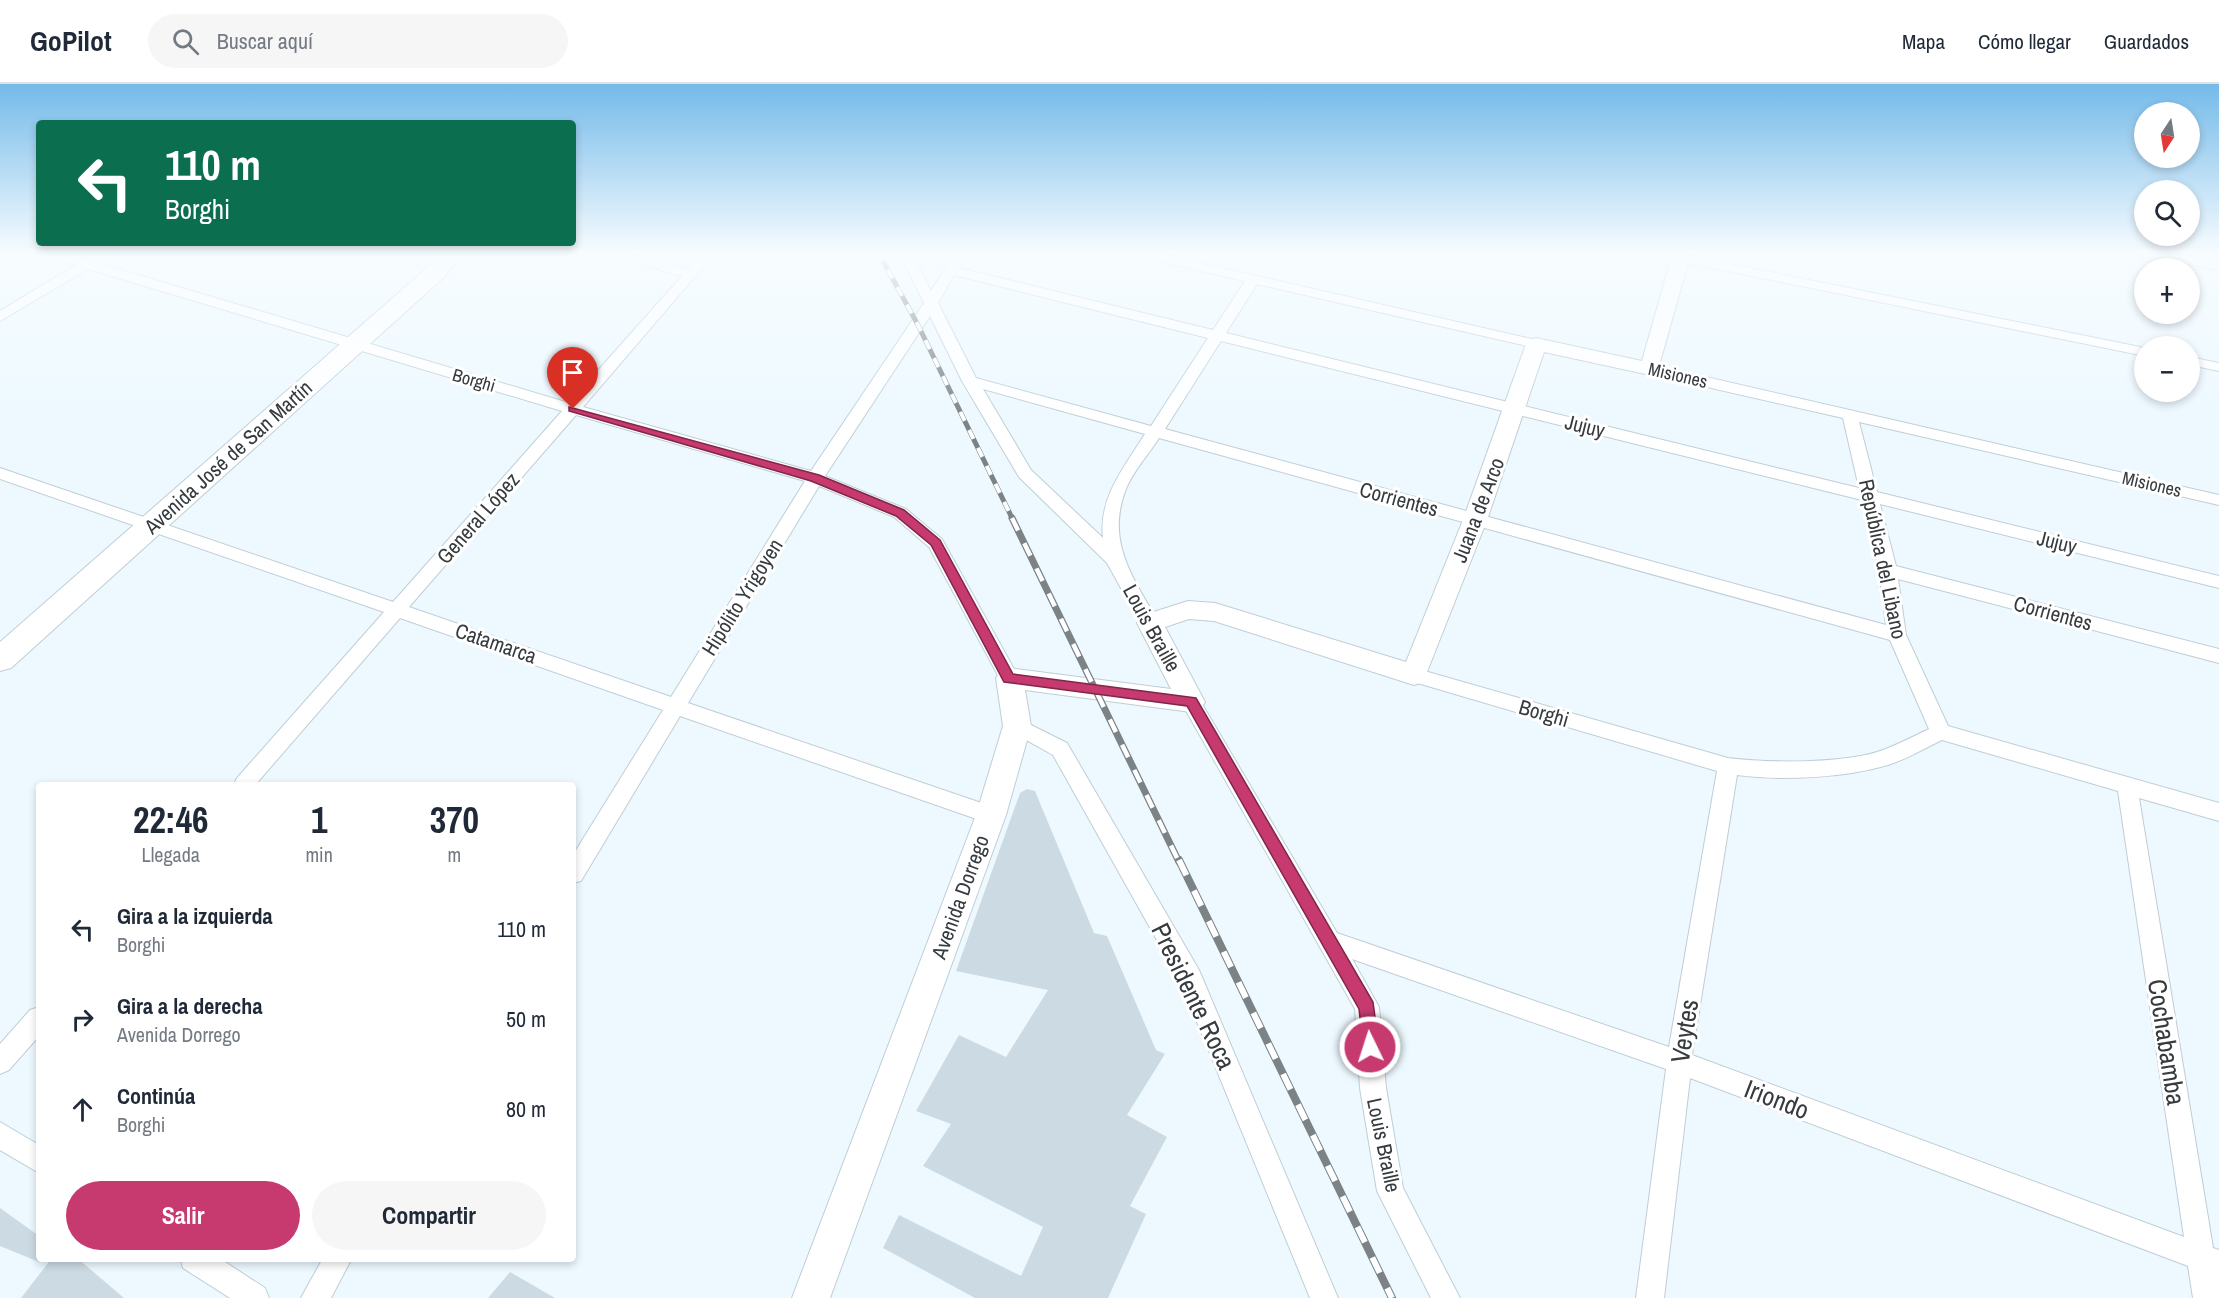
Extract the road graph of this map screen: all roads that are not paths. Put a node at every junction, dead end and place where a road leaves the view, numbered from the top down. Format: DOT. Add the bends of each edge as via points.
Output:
graph roads {
  1 [pos="14,309"];
  2 [pos="237,309"];
  3 [pos="382,309"];
  4 [pos="390,309"];
  5 [pos="661,309"];
  6 [pos="929,309"];
  7 [pos="935,309"];
  8 [pos="1107,309"];
  9 [pos="1235,309"];
  10 [pos="1380,309"];
  11 [pos="1667,309"];
  12 [pos="1940,309"];
  13 [pos="0,317"];
  14 [pos="1217,336"];
  15 [pos="348,342"];
  16 [pos="1536,344"];
  17 [pos="2134,350"];
  18 [pos="2200,363"];
  19 [pos="2219,367"];
  20 [pos="1650,369"];
  21 [pos="970,381"];
  22 [pos="573,409"];
  23 [pos="1515,409"];
  24 [pos="1850,416"];
  25 [pos="1154,432"];
  26 [pos="0,473"];
  27 [pos="815,478"];
  28 [pos="1871,496"];
  29 [pos="2219,500"];
  30 [pos="900,513"];
  31 [pos="1475,520"];
  32 [pos="145,521"];
  33 [pos="1114,559"];
  34 [pos="1888,570"];
  35 [pos="2219,582"];
  36 [pos="399,609"];
  37 [pos="1150,623"];
  38 [pos="1897,636"];
  39 [pos="0,638"];
  40 [pos="2219,657"];
  41 [pos="0,660"];
  42 [pos="1414,675"];
  43 [pos="1009,678"];
  44 [pos="1191,702"];
  45 [pos="676,705"];
  46 [pos="1017,726"];
  47 [pos="1941,732"];
  48 [pos="1728,766"];
  49 [pos="246,782"];
  50 [pos="2127,785"];
  51 [pos="2219,812"];
  52 [pos="991,815"];
  53 [pos="576,869"];
  54 [pos="1332,942"];
  55 [pos="36,1021"];
  56 [pos="0,1062"];
  57 [pos="1679,1062"];
  58 [pos="0,1135"];
  59 [pos="36,1158"];
  60 [pos="2210,1261"];
  61 [pos="199,1262"];
  62 [pos="337,1262"];
  63 [pos="255,1298"];
  64 [pos="315,1298"];
  65 [pos="811,1298"];
  66 [pos="1324,1298"];
  67 [pos="1446,1298"];
  68 [pos="1650,1298"];
  69 [pos="2207,1298"];
  1 -- 13 [label="street"];
  2 -- 15 [label="street, Borghi"];
  3 -- 15 [label="main road, Avenida José de San Martín"];
  4 -- 15 [label="main road, Avenida José de San Martín"];
  5 -- 22 [label="street, General López"];
  6 -- 27 [label="street, Hipólito Yrigoyen"];
  7 -- 21 [label="street, Louis Braille"];
  8 -- 14 [label="street, Jujuy"];
  9 -- 14 [label="street"];
  10 -- 16 [label="street, Misiones"];
  11 -- 20 [label="street"];
  12 -- 17 [label="street"];
  14 -- 23 [label="street, Jujuy"];
  14 -- 25 [label="street"];
  15 -- 22 [label="street, Borghi"];
  15 -- 32 [label="main road, Avenida José de San Martín"];
  16 -- 20 [label="street, Misiones"];
  16 -- 23 [label="street, Juana de Arco"];
  18 -- 19 [label="street"];
  20 -- 24 [label="street, Misiones"];
  21 -- 25 [label="street, Corrientes"];
  21 -- 33 [label="street, Louis Braille" via="1025,473"];
  22 -- 27 [label="street, Borghi"];
  22 -- 36 [label="street, General López"];
  23 -- 28 [label="street, Jujuy"];
  23 -- 31 [label="street, Juana de Arco"];
  24 -- 28 [label="street, República del Libano"];
  24 -- 29 [label="street, Misiones"];
  25 -- 31 [label="street, Corrientes"];
  25 -- 33 [label="street" via="1118,489 1110,528"];
  26 -- 32 [label="street, Catamarca"];
  27 -- 30 [label="street, Borghi"];
  27 -- 45 [label="street, Hipólito Yrigoyen"];
  28 -- 34 [label="street, República del Libano"];
  28 -- 35 [label="street, Jujuy"];
  30 -- 43 [label="street, Avenida Dorrego" via="936,543"];
  31 -- 38 [label="street, Corrientes"];
  31 -- 42 [label="street, Juana de Arco"];
  32 -- 36 [label="street, Catamarca"];
  32 -- 39 [label="main road, Avenida José de San Martín"];
  32 -- 41 [label="main road, Avenida José de San Martín"];
  33 -- 37 [label="street, Louis Braille"];
  34 -- 38 [label="street, República del Libano"];
  34 -- 40 [label="street, Corrientes"];
  36 -- 45 [label="street, Catamarca"];
  36 -- 49 [label="street, General López"];
  37 -- 42 [label="street, Borghi" via="1188,610 1215,612"];
  37 -- 44 [label="street, Louis Braille"];
  38 -- 47 [label="street, República del Libano"];
  42 -- 48 [label="street, Borghi"];
  43 -- 44 [label="street"];
  43 -- 46 [label="street, Avenida Dorrego"];
  44 -- 54 [label="street, Louis Braille"];
  45 -- 52 [label="street, Catamarca"];
  45 -- 53 [label="street, Hipólito Yrigoyen"];
  46 -- 52 [label="street, Avenida Dorrego"];
  46 -- 66 [label="street, Presidente Roca" via="1060,749 1191,978"];
  47 -- 48 [label="street, Borghi" via="1885,758 1864,762 1768,771"];
  47 -- 50 [label="street"];
  48 -- 57 [label="street, Veytes"];
  50 -- 51 [label="street"];
  50 -- 60 [label="street, Cochabamba"];
  52 -- 65 [label="street, Avenida Dorrego"];
  54 -- 57 [label="street, Iriondo"];
  54 -- 67 [label="street, Louis Braille" via="1367,1007 1373,1088 1390,1191"];
  55 -- 56 [label="street"];
  57 -- 60 [label="street, Iriondo"];
  57 -- 68 [label="street, Veytes"];
  58 -- 59 [label="street"];
  60 -- 69 [label="street, Cochabamba"];
  61 -- 63 [label="street"];
  62 -- 64 [label="street"];
}
